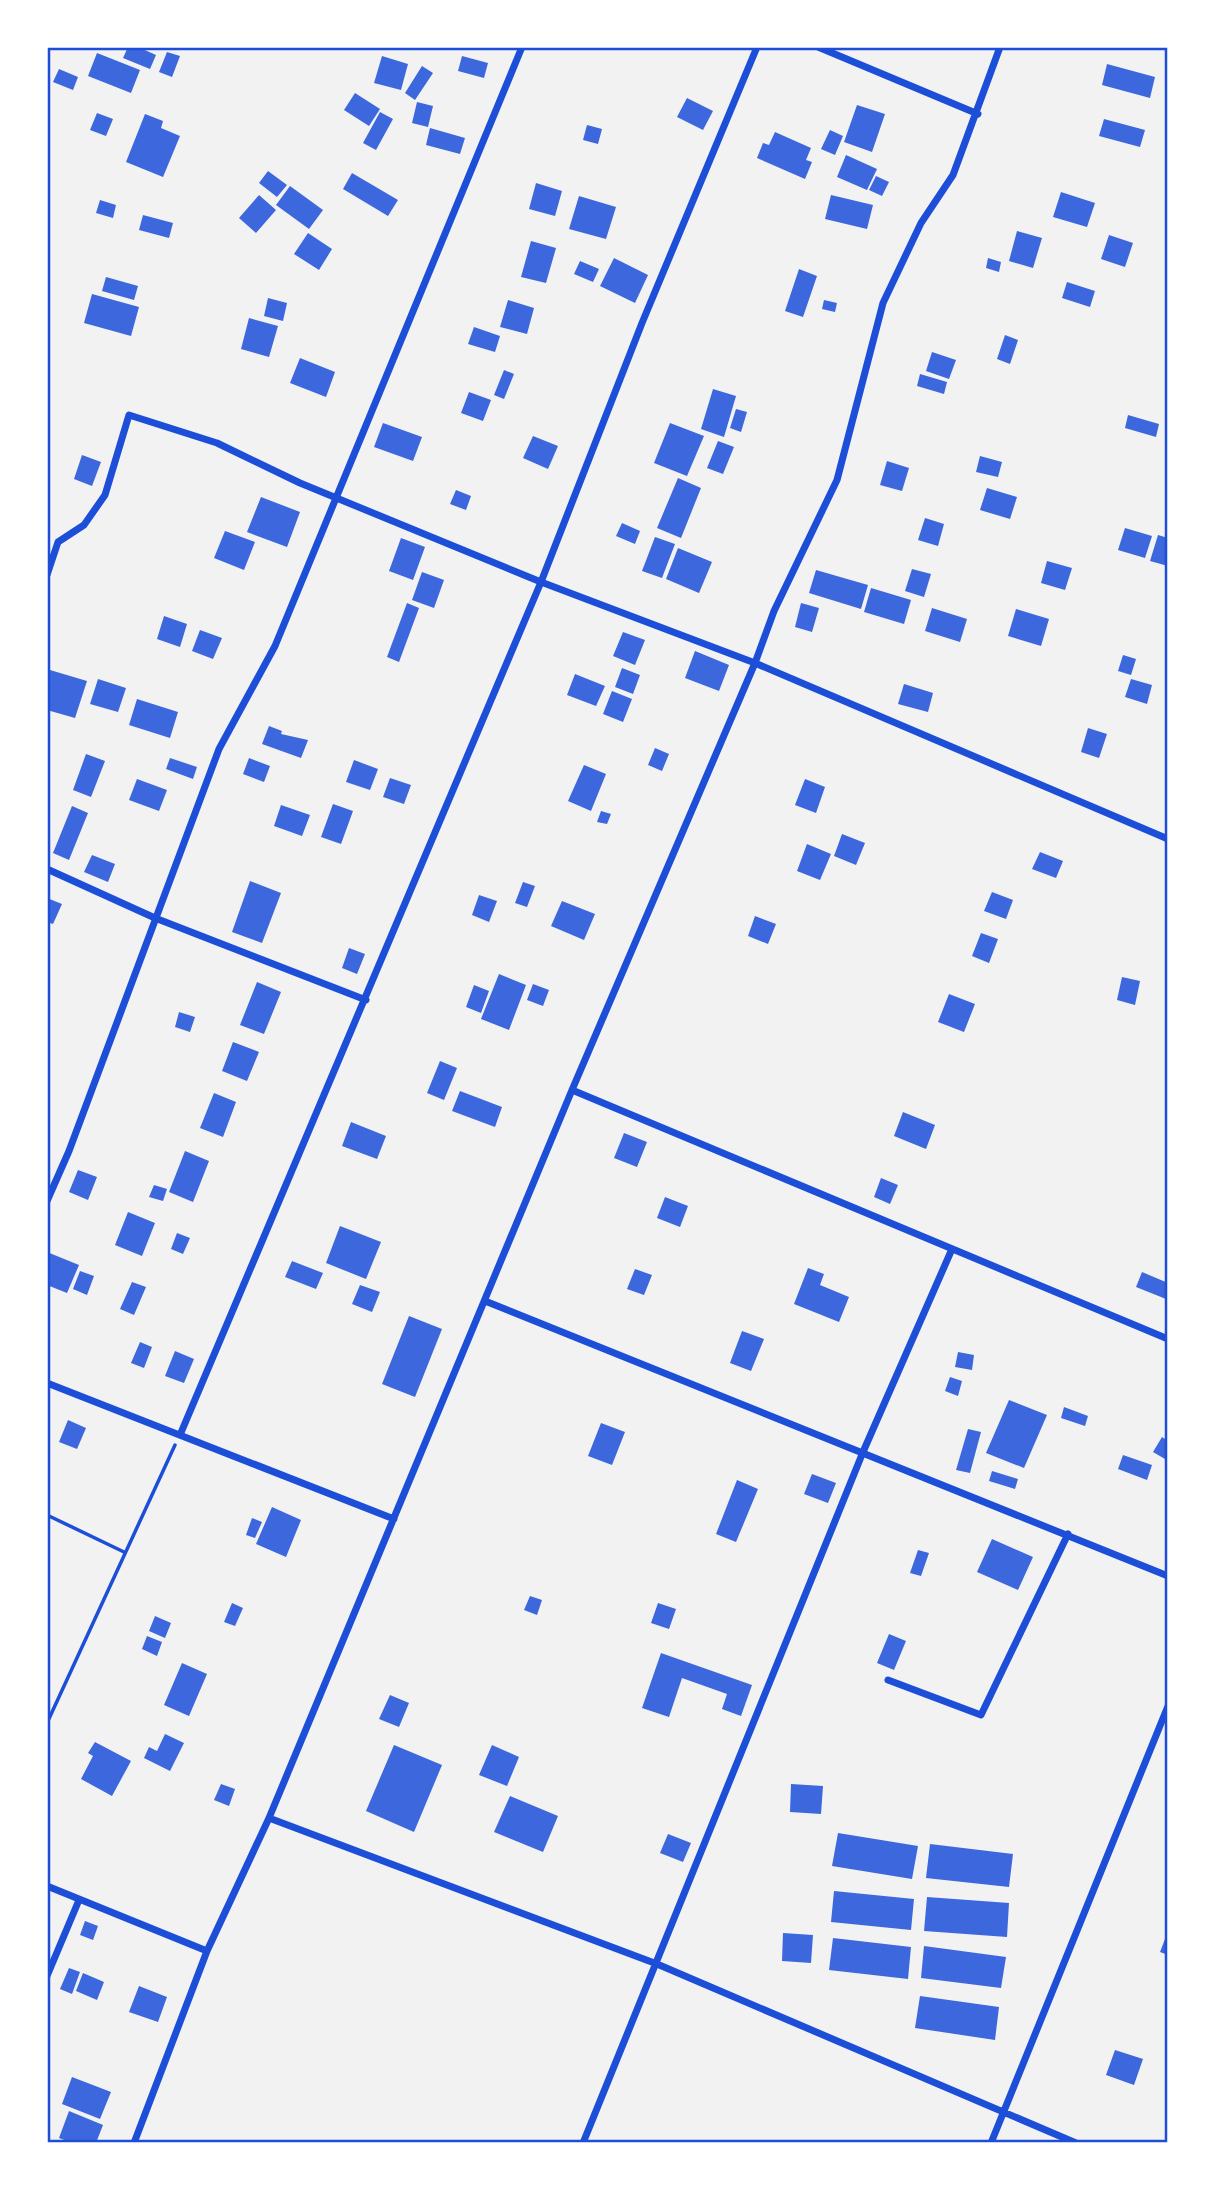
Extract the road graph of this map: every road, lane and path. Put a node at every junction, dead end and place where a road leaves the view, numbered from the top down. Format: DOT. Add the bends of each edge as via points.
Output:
graph roads {
  1 [pos="522,47"];
  2 [pos="757,47"];
  3 [pos="818,47"];
  4 [pos="1000,47"];
  5 [pos="978,114"];
  6 [pos="338,497"];
  7 [pos="47,575"];
  8 [pos="541,582"];
  9 [pos="755,663"];
  10 [pos="1168,839"];
  11 [pos="47,869"];
  12 [pos="155,918"];
  13 [pos="366,1000"];
  14 [pos="572,1090"];
  15 [pos="47,1201"];
  16 [pos="952,1249"];
  17 [pos="485,1301"];
  18 [pos="1168,1339"];
  19 [pos="47,1383"];
  20 [pos="180,1435"];
  21 [pos="863,1452"];
  22 [pos="47,1515"];
  23 [pos="394,1519"];
  24 [pos="1068,1534"];
  25 [pos="125,1553"];
  26 [pos="1168,1576"];
  27 [pos="888,1680"];
  28 [pos="1168,1706"];
  29 [pos="47,1723"];
  30 [pos="269,1818"];
  31 [pos="47,1886"];
  32 [pos="79,1900"];
  33 [pos="207,1951"];
  34 [pos="657,1964"];
  35 [pos="47,1976"];
  36 [pos="1003,2113"];
  37 [pos="134,2143"];
  38 [pos="583,2143"];
  39 [pos="991,2143"];
  40 [pos="1076,2143"];
  1 -- 6 [label="street"];
  2 -- 8 [label="street"];
  3 -- 5 [label="street"];
  4 -- 5 [label="street"];
  5 -- 9 [label="street" via="953,175 922,223 883,303 837,480 774,611"];
  6 -- 7 [label="street" via="217,443 129,415 105,495 84,525 58,542"];
  6 -- 8 [label="street"];
  6 -- 12 [label="street" via="275,646 219,749"];
  8 -- 9 [label="street"];
  8 -- 13 [label="street"];
  9 -- 10 [label="street"];
  9 -- 14 [label="street"];
  11 -- 12 [label="street"];
  12 -- 13 [label="street"];
  12 -- 15 [label="street"];
  13 -- 20 [label="street"];
  14 -- 16 [label="street"];
  14 -- 17 [label="street"];
  16 -- 18 [label="street"];
  16 -- 21 [label="street"];
  17 -- 21 [label="street"];
  17 -- 23 [label="street"];
  19 -- 20 [label="street"];
  20 -- 23 [label="street"];
  20 -- 25 [label="path"];
  21 -- 24 [label="street"];
  21 -- 34 [label="street"];
  22 -- 25 [label="path"];
  23 -- 30 [label="street"];
  24 -- 26 [label="street"];
  24 -- 27 [label="street" via="981,1715"];
  25 -- 29 [label="path"];
  28 -- 36 [label="street"];
  30 -- 33 [label="street"];
  30 -- 34 [label="street"];
  31 -- 32 [label="street"];
  32 -- 33 [label="street"];
  32 -- 35 [label="street"];
  33 -- 37 [label="street"];
  34 -- 36 [label="street"];
  34 -- 38 [label="street"];
  36 -- 39 [label="street"];
  36 -- 40 [label="street"];
}
